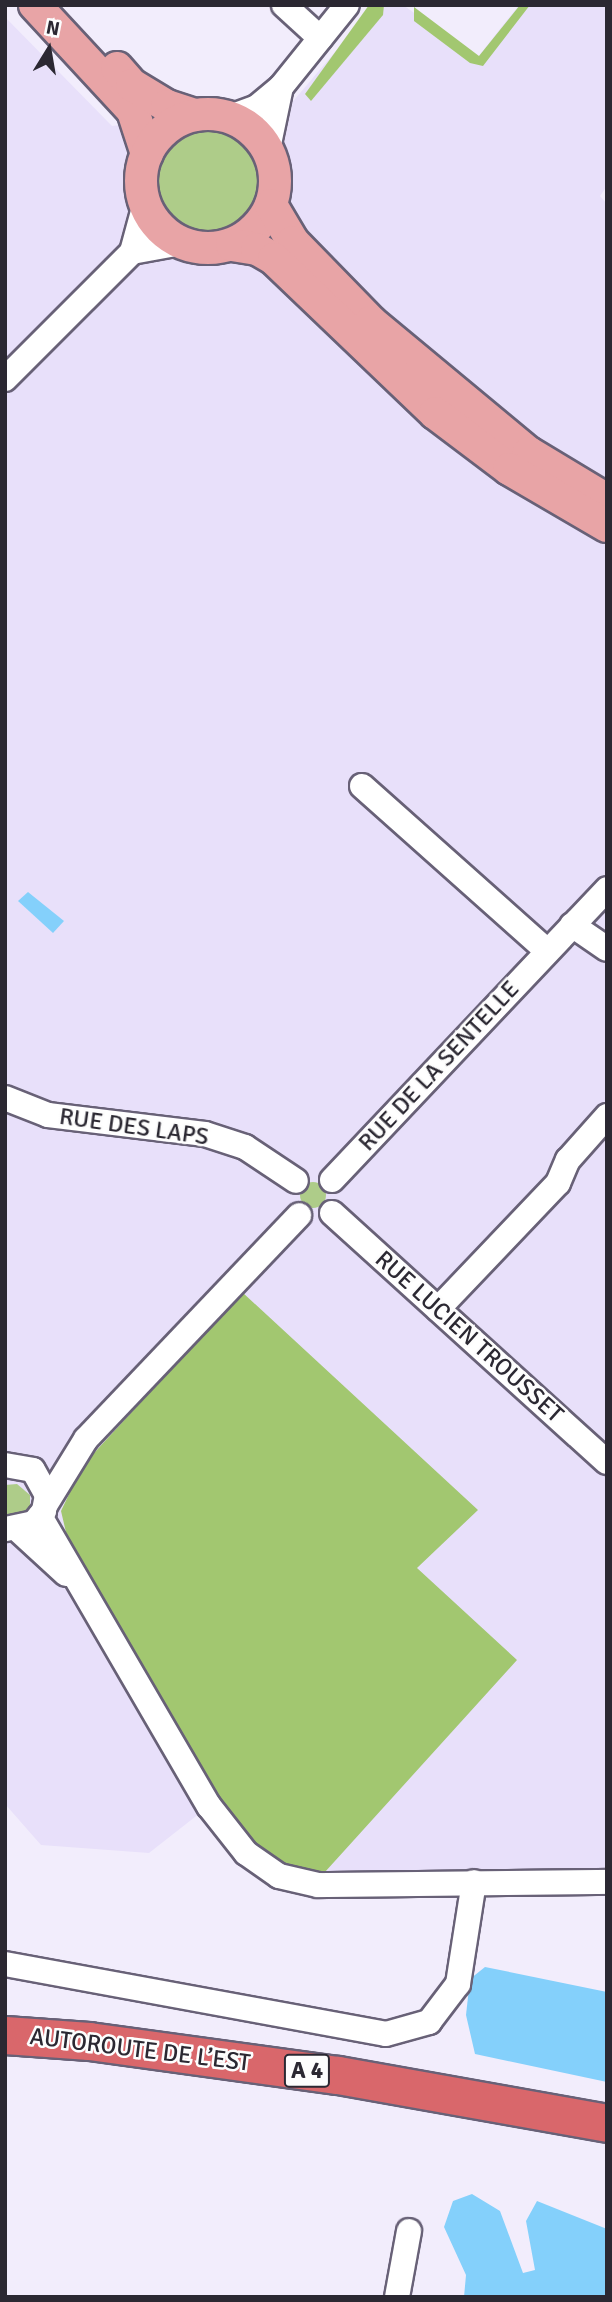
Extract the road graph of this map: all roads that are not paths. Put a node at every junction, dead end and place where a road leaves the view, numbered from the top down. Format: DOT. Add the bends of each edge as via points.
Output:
graph roads {
  1 [pos="35,5"];
  2 [pos="60,5"];
  3 [pos="284,5"];
  4 [pos="346,5"];
  5 [pos="320,38"];
  6 [pos="281,87"];
  7 [pos="195,115"];
  8 [pos="230,117"];
  9 [pos="268,149"];
  10 [pos="146,154"];
  11 [pos="145,204"];
  12 [pos="271,205"];
  13 [pos="181,243"];
  14 [pos="232,245"];
  15 [pos="132,252"];
  16 [pos="5,379"];
  17 [pos="607,500"];
  18 [pos="607,526"];
  19 [pos="362,786"];
  20 [pos="607,889"];
  21 [pos="572,925"];
  22 [pos="607,949"];
  23 [pos="547,951"];
  24 [pos="5,1098"];
  25 [pos="607,1116"];
  26 [pos="332,1180"];
  27 [pos="296,1181"];
  28 [pos="332,1213"];
  29 [pos="299,1214"];
  30 [pos="438,1309"];
  31 [pos="86,1439"];
  32 [pos="607,1462"];
  33 [pos="10,1464"];
  34 [pos="43,1510"];
  35 [pos="9,1529"];
  36 [pos="88,1598"];
  37 [pos="474,1882"];
  38 [pos="607,1882"];
  39 [pos="5,1964"];
  40 [pos="5,2035"];
  41 [pos="5,2059"];
  42 [pos="607,2123"];
  43 [pos="607,2143"];
  44 [pos="409,2231"];
  45 [pos="397,2297"];
  1 -- 10 [label="main road" via="133,111"];
  2 -- 7 [label="main road" via="132,85 167,106"];
  3 -- 5 [label="street"];
  4 -- 5 [label="street"];
  5 -- 6 [label="street"];
  6 -- 8 [label="street" via="257,107"];
  6 -- 9 [label="street"];
  7 -- 8 [label="main road"];
  7 -- 10 [label="main road" via="175,122"];
  8 -- 9 [label="main road" via="258,135"];
  9 -- 12 [label="main road" via="275,172"];
  10 -- 11 [label="main road" via="141,187"];
  11 -- 13 [label="main road" via="153,220"];
  11 -- 15 [label="street"];
  12 -- 14 [label="main road" via="262,222"];
  12 -- 17 [label="main road" via="293,242 371,322 529,453"];
  13 -- 14 [label="main road" via="197,248"];
  13 -- 15 [label="street"];
  14 -- 18 [label="main road" via="257,249 274,259 435,412 509,469"];
  15 -- 16 [label="street"];
  19 -- 23 [label="street"];
  20 -- 21 [label="street, RUE DE LA SENTELLE"];
  21 -- 22 [label="street"];
  21 -- 23 [label="street, RUE DE LA SENTELLE"];
  23 -- 26 [label="street, RUE DE LA SENTELLE"];
  24 -- 27 [label="street, RUE DES LAPS" via="48,1115 205,1134 245,1147"];
  25 -- 30 [label="street" via="568,1160 558,1183"];
  26 -- 27 [label="street" via="313,1172"];
  26 -- 28 [label="street" via="339,1194"];
  27 -- 29 [label="street" via="291,1195"];
  28 -- 29 [label="street" via="318,1220"];
  28 -- 30 [label="street, RUE LUCIEN TROUSSET"];
  29 -- 31 [label="street"];
  30 -- 32 [label="street, RUE LUCIEN TROUSSET"];
  31 -- 33 [label="street" via="45,1461"];
  31 -- 34 [label="street"];
  33 -- 34 [label="street" via="40,1477"];
  34 -- 35 [label="street"];
  34 -- 36 [label="street"];
  35 -- 36 [label="street"];
  36 -- 37 [label="street" via="209,1806 246,1853 279,1875 318,1885"];
  37 -- 38 [label="street"];
  37 -- 39 [label="street" via="458,1984 429,2022 386,2034"];
  40 -- 42 [label="highway, AUTOROUTE DE L’EST / A 4" via="89,2041 338,2075"];
  41 -- 43 [label="highway, AUTOROUTE DE L’EST / A 4" via="358,2097"];
  44 -- 45 [label="street"];
}
